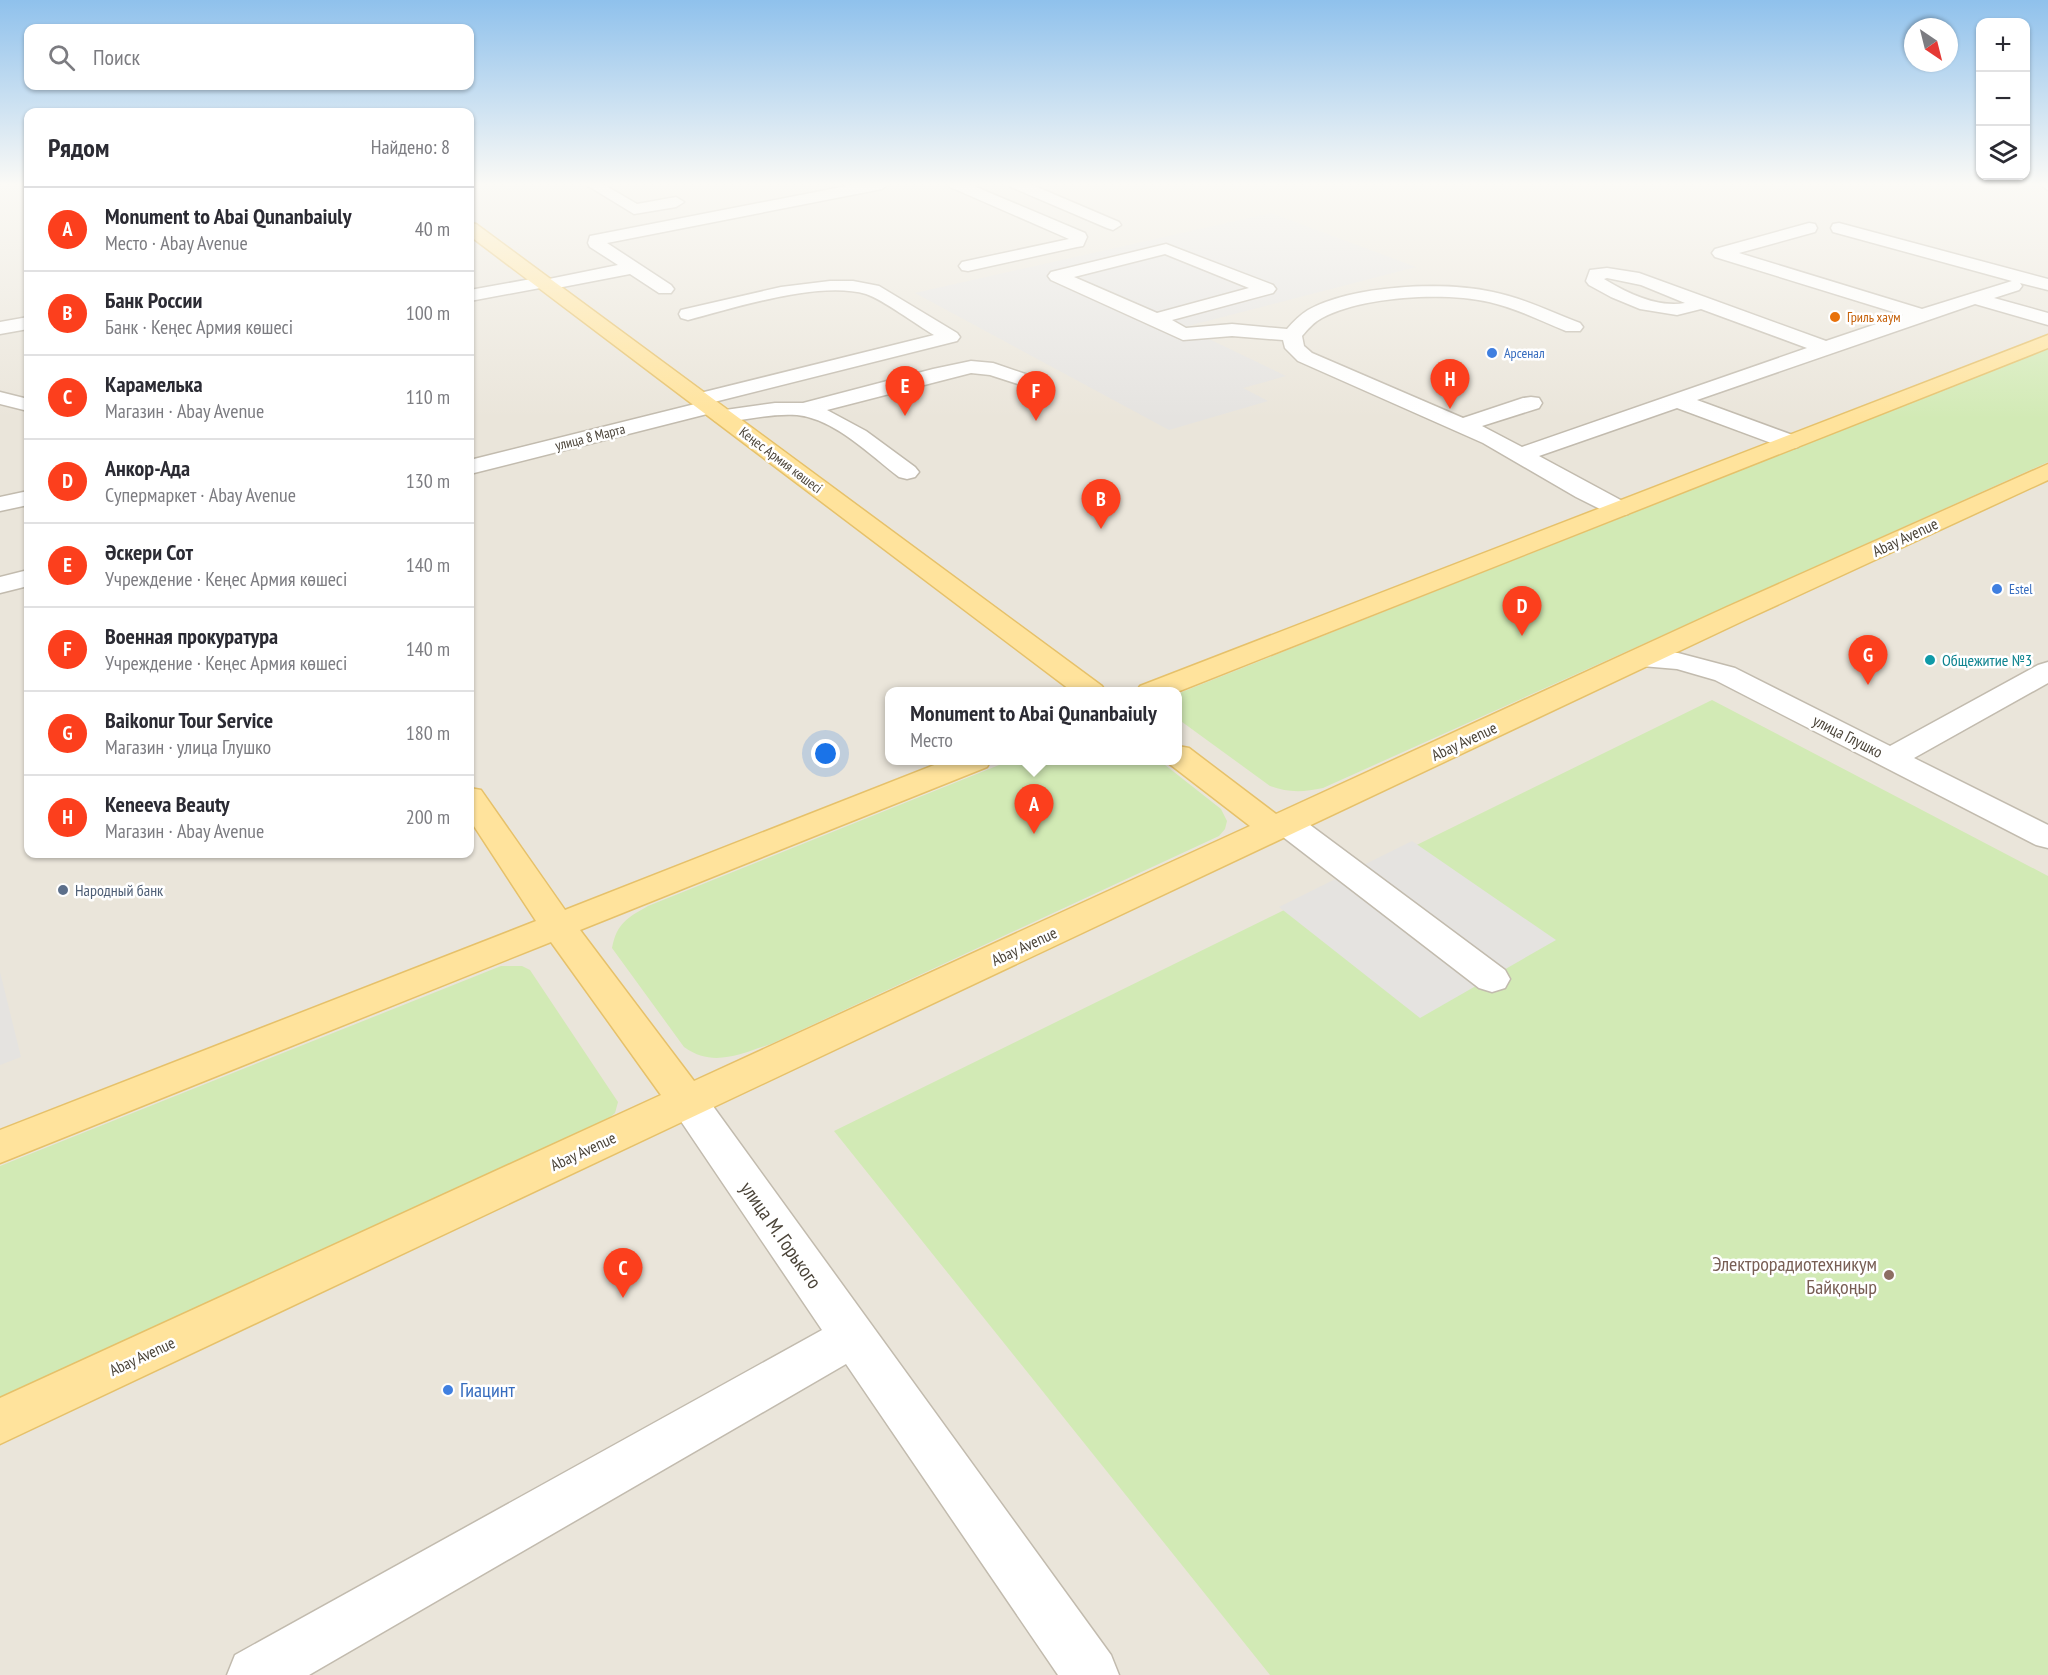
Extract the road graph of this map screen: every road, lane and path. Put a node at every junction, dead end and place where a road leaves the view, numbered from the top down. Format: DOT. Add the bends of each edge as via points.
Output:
graph roads {
  1 [pos="516,262"];
  2 [pos="624,262"];
  3 [pos="985,262"];
  4 [pos="1113,262"];
  5 [pos="1199,262"];
  6 [pos="1751,262"];
  7 [pos="1964,262"];
  8 [pos="968,266"];
  9 [pos="632,268"];
  10 [pos="544,283"];
  11 [pos="2048,285"];
  12 [pos="2013,286"];
  13 [pos="665,289"];
  14 [pos="474,295"];
  15 [pos="1974,298"];
  16 [pos="1700,302"];
  17 [pos="688,314"];
  18 [pos="1923,315"];
  19 [pos="1155,319"];
  20 [pos="2048,319"];
  21 [pos="24,323"];
  22 [pos="1573,327"];
  23 [pos="0,328"];
  24 [pos="1292,336"];
  25 [pos="2048,341"];
  26 [pos="1827,348"];
  27 [pos="1024,380"];
  28 [pos="0,398"];
  29 [pos="1679,401"];
  30 [pos="1531,403"];
  31 [pos="24,404"];
  32 [pos="711,407"];
  33 [pos="803,410"];
  34 [pos="1460,426"];
  35 [pos="1790,442"];
  36 [pos="1520,455"];
  37 [pos="474,466"];
  38 [pos="2048,471"];
  39 [pos="908,472"];
  40 [pos="24,499"];
  41 [pos="0,504"];
  42 [pos="1619,509"];
  43 [pos="24,579"];
  44 [pos="0,585"];
  45 [pos="1640,659"];
  46 [pos="2048,671"];
  47 [pos="1085,687"];
  48 [pos="1163,687"];
  49 [pos="1182,758"];
  50 [pos="1891,758"];
  51 [pos="963,765"];
  52 [pos="474,802"];
  53 [pos="1280,826"];
  54 [pos="2048,837"];
  55 [pos="558,926"];
  56 [pos="1492,979"];
  57 [pos="688,1102"];
  58 [pos="0,1147"];
  59 [pos="852,1337"];
  60 [pos="0,1422"];
  61 [pos="255,1675"];
  62 [pos="1091,1675"];
  1 -- 10 [label="main road, Кеңес Армия көшесі"];
  2 -- 9 [label="street"];
  3 -- 8 [label="street"];
  4 -- 19 [label="street" via="1057,276"];
  5 -- 19 [label="street" via="1267,289"];
  6 -- 18 [label="street"];
  7 -- 11 [label="street"];
  9 -- 10 [label="street"];
  9 -- 13 [label="street"];
  10 -- 14 [label="street"];
  10 -- 32 [label="main road, Кеңес Армия көшесі"];
  12 -- 15 [label="street"];
  15 -- 18 [label="street"];
  15 -- 20 [label="street"];
  16 -- 26 [label="street"];
  17 -- 32 [label="street" via="778,294 860,286 950,337"];
  18 -- 26 [label="street"];
  19 -- 24 [label="street" via="1183,334 1232,330"];
  21 -- 23 [label="street"];
  22 -- 24 [label="street" via="1484,296 1446,292 1339,304 1317,313"];
  24 -- 34 [label="street" via="1295,348 1305,357"];
  25 -- 35 [label="main road"];
  26 -- 29 [label="street"];
  27 -- 33 [label="street" via="993,369 971,367"];
  28 -- 31 [label="street"];
  29 -- 35 [label="street"];
  29 -- 36 [label="street"];
  30 -- 34 [label="street"];
  32 -- 33 [label="street"];
  32 -- 37 [label="street, улица 8 Марта"];
  32 -- 47 [label="main road, Кеңес Армия көшесі"];
  33 -- 39 [label="street" via="853,433"];
  34 -- 36 [label="street"];
  35 -- 42 [label="main road"];
  36 -- 42 [label="street"];
  38 -- 45 [label="main road, Abay Avenue"];
  40 -- 41 [label="street"];
  42 -- 48 [label="main road"];
  43 -- 44 [label="street"];
  45 -- 50 [label="street, улица Глушко" via="1678,661 1725,674"];
  45 -- 53 [label="main road, Abay Avenue"];
  46 -- 50 [label="street"];
  49 -- 53 [label="main road"];
  50 -- 54 [label="street, улица Глушко"];
  51 -- 55 [label="main road"];
  52 -- 55 [label="main road, улица М. Горького"];
  53 -- 56 [label="street"];
  53 -- 57 [label="main road, Abay Avenue"];
  55 -- 57 [label="main road, улица М. Горького"];
  55 -- 58 [label="main road"];
  57 -- 59 [label="street, улица М. Горького"];
  57 -- 60 [label="main road, Abay Avenue"];
  59 -- 61 [label="street"];
  59 -- 62 [label="street, улица М. Горького"];
}
